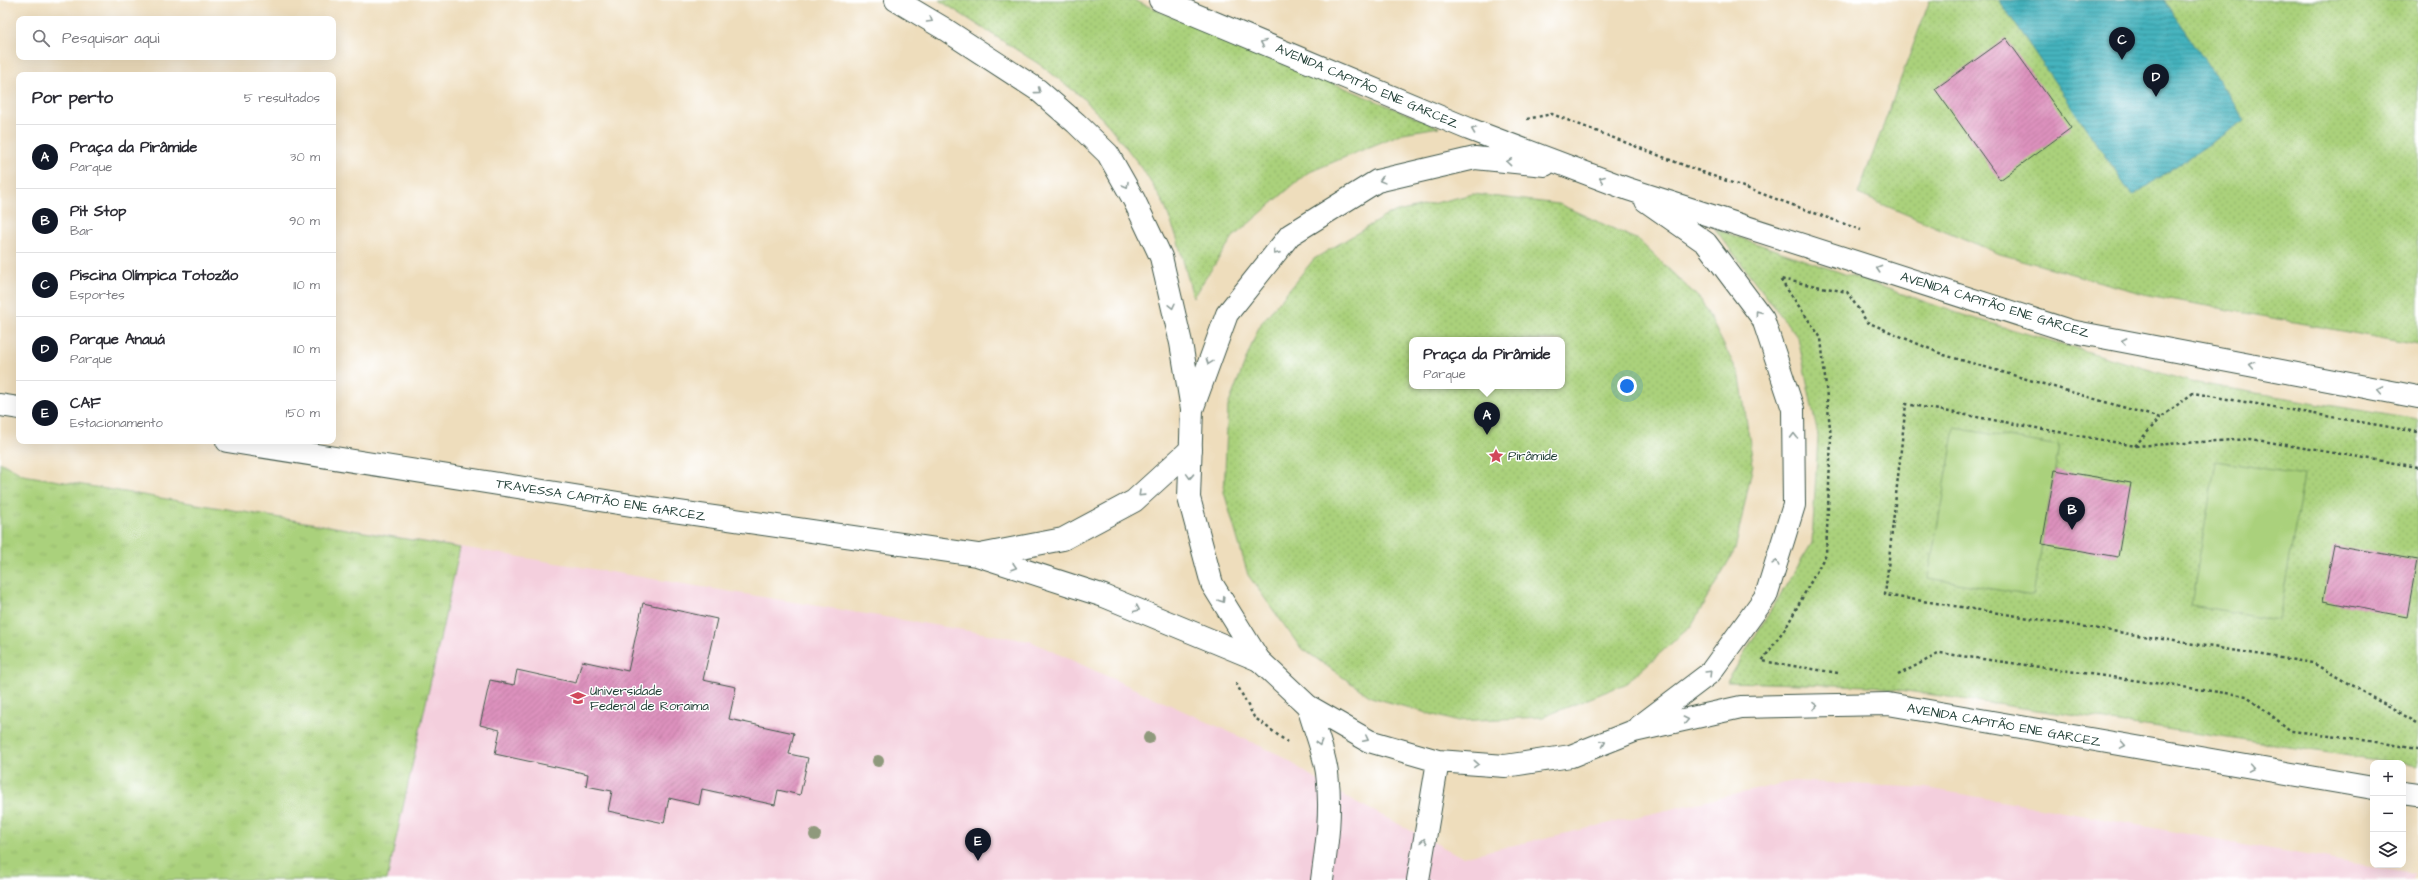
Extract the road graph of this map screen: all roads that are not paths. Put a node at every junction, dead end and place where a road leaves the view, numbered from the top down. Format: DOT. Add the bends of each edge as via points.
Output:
graph roads {
  1 [pos="896,0"];
  2 [pos="1160,0"];
  3 [pos="1576,168"];
  4 [pos="1628,188"];
  5 [pos="2418,397"];
  6 [pos="0,405"];
  7 [pos="16,408"];
  8 [pos="1192,409"];
  9 [pos="246,444"];
  10 [pos="1191,449"];
  11 [pos="976,556"];
  12 [pos="1260,660"];
  13 [pos="1308,706"];
  14 [pos="1634,731"];
  15 [pos="1438,761"];
  16 [pos="2370,787"];
  17 [pos="2406,794"];
  18 [pos="2418,796"];
  19 [pos="1322,880"];
  20 [pos="1418,880"];
  1 -- 8 [label="street, AVENIDA CAPITÃO ENE GARCEZ, one-way" via="944,28 1038,90 1108,154 1134,200 1161,257 1181,343"];
  3 -- 2 [label="street, AVENIDA CAPITÃO ENE GARCEZ, one-way" via="1469,128"];
  4 -- 3 [label="street, AVENIDA CAPITÃO ENE GARCEZ, one-way"];
  3 -- 8 [label="street, AVENIDA CAPITÃO ENE GARCEZ, one-way" via="1475,158 1377,181 1290,235 1227,314"];
  5 -- 4 [label="street, AVENIDA CAPITÃO ENE GARCEZ, one-way" via="2070,331"];
  14 -- 4 [label="street, AVENIDA CAPITÃO ENE GARCEZ, one-way" via="1710,673 1766,596 1794,505 1794,497 1793,409 1763,319 1706,243"];
  6 -- 7 [label="street"];
  8 -- 10 [label="street, AVENIDA CAPITÃO ENE GARCEZ"];
  9 -- 11 [label="street, TRAVESSA CAPITÃO ENE GARCEZ"];
  10 -- 11 [label="street, one-way" via="1134,501 1063,539"];
  10 -- 12 [label="street, AVENIDA CAPITÃO ENE GARCEZ, one-way" via="1189,498 1212,584"];
  11 -- 12 [label="street, one-way" via="1104,596"];
  12 -- 13 [label="street, AVENIDA CAPITÃO ENE GARCEZ"];
  13 -- 15 [label="street, AVENIDA CAPITÃO ENE GARCEZ, one-way" via="1369,741"];
  13 -- 19 [label="street, one-way" via="1327,771 1329,788 1328,833"];
  15 -- 14 [label="street, AVENIDA CAPITÃO ENE GARCEZ, one-way" via="1504,766 1571,756"];
  14 -- 16 [label="street, AVENIDA CAPITÃO ENE GARCEZ, one-way" via="1741,708 1888,704"];
  20 -- 15 [label="street, one-way"];
  17 -- 18 [label="street"];
}
